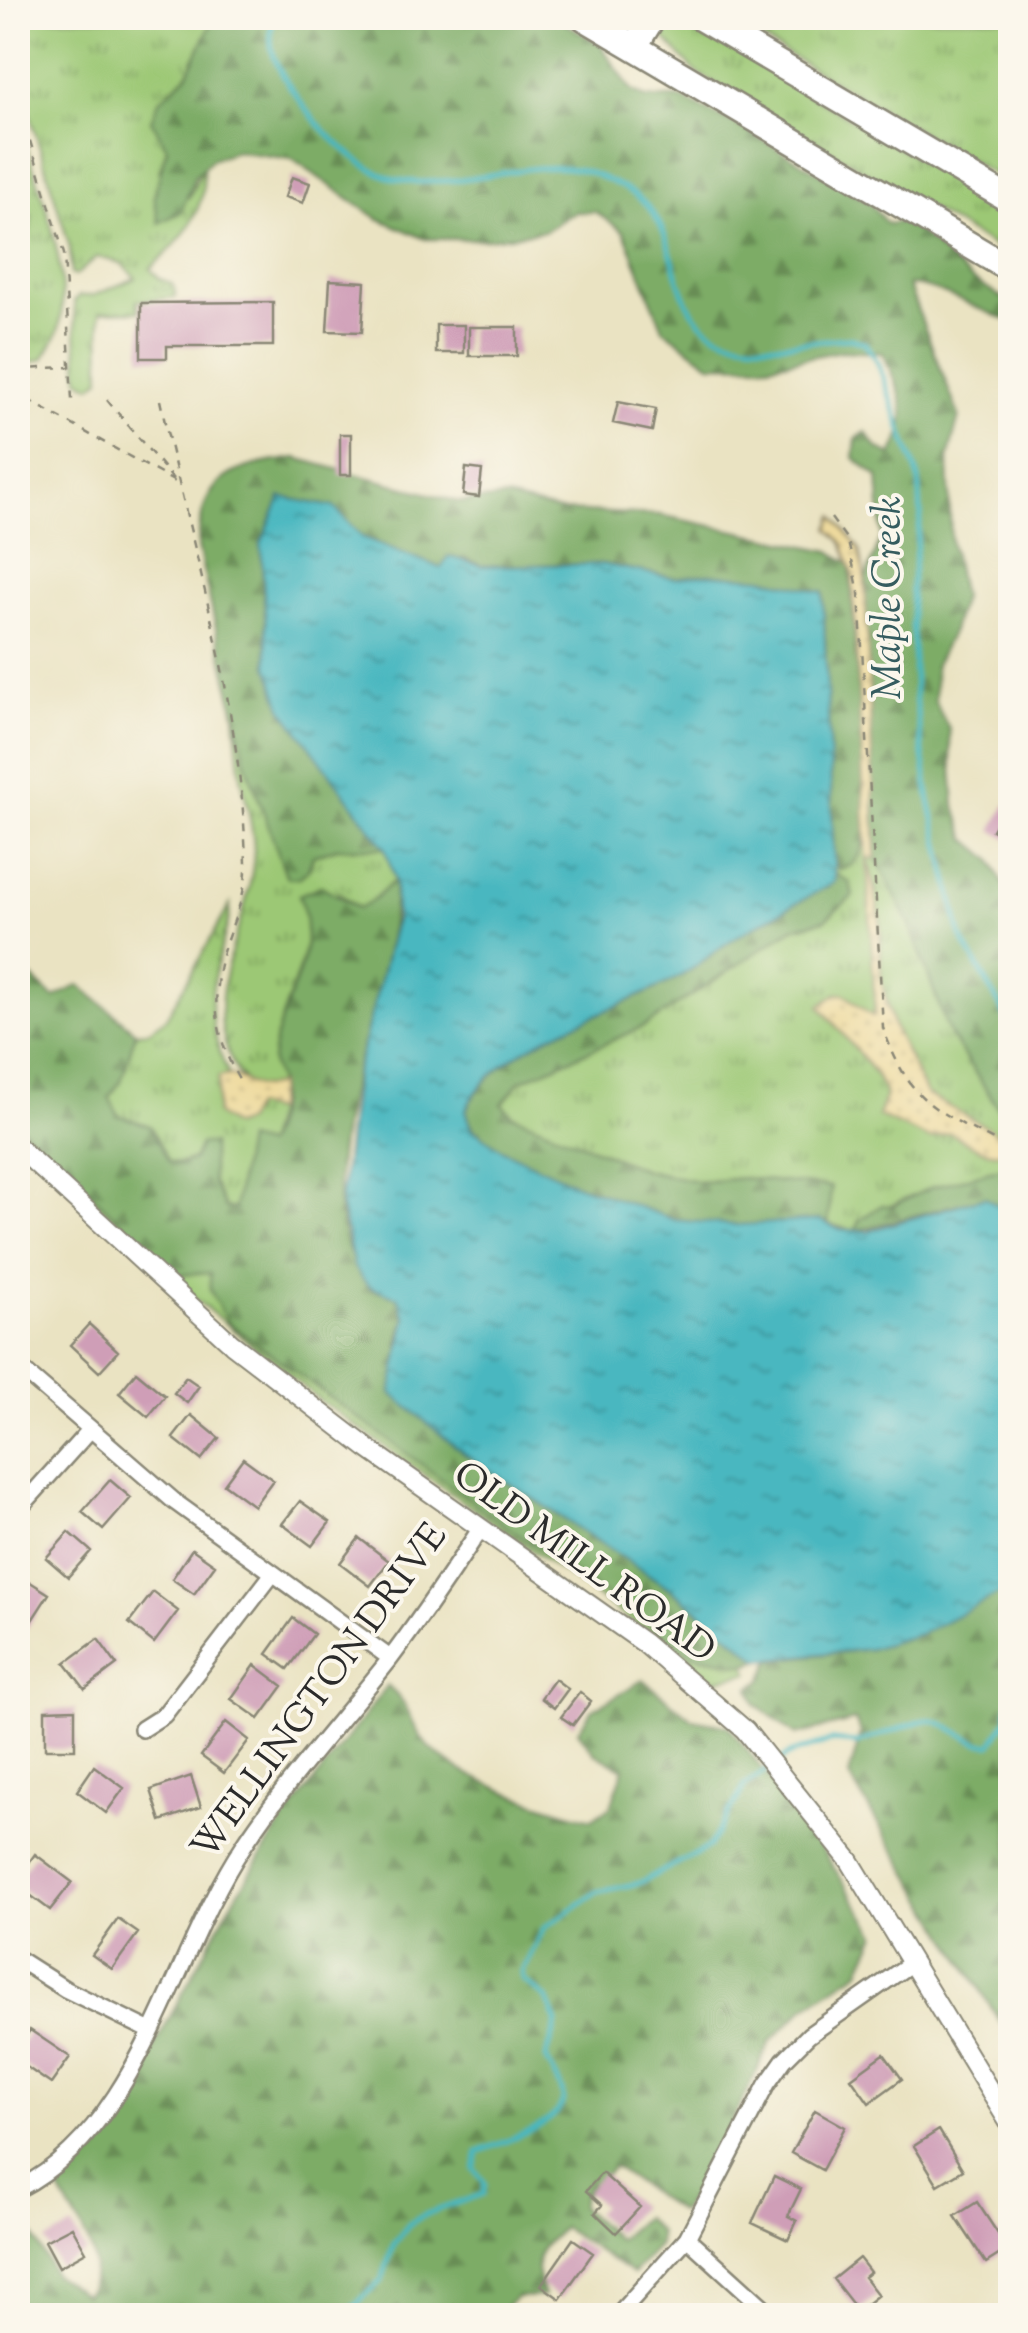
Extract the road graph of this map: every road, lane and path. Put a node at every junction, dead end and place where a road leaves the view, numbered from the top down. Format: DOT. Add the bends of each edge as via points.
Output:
graph roads {
  1 [pos="19,18"];
  2 [pos="585,18"];
  3 [pos="652,18"];
  4 [pos="701,18"];
  5 [pos="634,47"];
  6 [pos="18,48"];
  7 [pos="18,78"];
  8 [pos="1010,200"];
  9 [pos="1010,269"];
  10 [pos="71,368"];
  11 [pos="18,369"];
  12 [pos="28,400"];
  13 [pos="72,400"];
  14 [pos="107,400"];
  15 [pos="160,400"];
  16 [pos="178,484"];
  17 [pos="831,518"];
  18 [pos="241,1083"];
  19 [pos="1005,1146"];
  20 [pos="19,1152"];
  21 [pos="18,1366"];
  22 [pos="89,1431"];
  23 [pos="18,1510"];
  24 [pos="481,1528"];
  25 [pos="272,1576"];
  26 [pos="390,1658"];
  27 [pos="142,1730"];
  28 [pos="18,1959"];
  29 [pos="910,1964"];
  30 [pos="151,2031"];
  31 [pos="1010,2124"];
  32 [pos="18,2189"];
  33 [pos="686,2238"];
  34 [pos="617,2316"];
  35 [pos="773,2316"];
  1 -- 6 [label="path"];
  2 -- 5 [label="highway"];
  3 -- 5 [label="highway"];
  4 -- 8 [label="highway"];
  5 -- 9 [label="highway"];
  7 -- 10 [label="path" via="24,121 64,254"];
  10 -- 11 [label="path"];
  10 -- 13 [label="path"];
  12 -- 16 [label="path"];
  14 -- 16 [label="path"];
  15 -- 16 [label="path"];
  16 -- 18 [label="path" via="222,674 246,840 246,874 224,950 216,1012 224,1054"];
  17 -- 19 [label="path" via="848,541 859,593 883,1028 916,1097"];
  20 -- 24 [label="street, OLD MILL ROAD" via="232,1344"];
  21 -- 22 [label="street"];
  22 -- 23 [label="street"];
  22 -- 25 [label="street"];
  24 -- 26 [label="street, WELLINGTON DRIVE"];
  24 -- 29 [label="street, OLD MILL ROAD" via="644,1643 745,1730 850,1861"];
  25 -- 26 [label="street"];
  25 -- 27 [label="street" via="164,1716"];
  26 -- 30 [label="street, WELLINGTON DRIVE" via="244,1844"];
  28 -- 30 [label="street"];
  29 -- 31 [label="street, OLD MILL ROAD"];
  29 -- 33 [label="street" via="784,2060"];
  30 -- 32 [label="street, WELLINGTON DRIVE" via="82,2141"];
  33 -- 34 [label="street"];
  33 -- 35 [label="street"];
}
